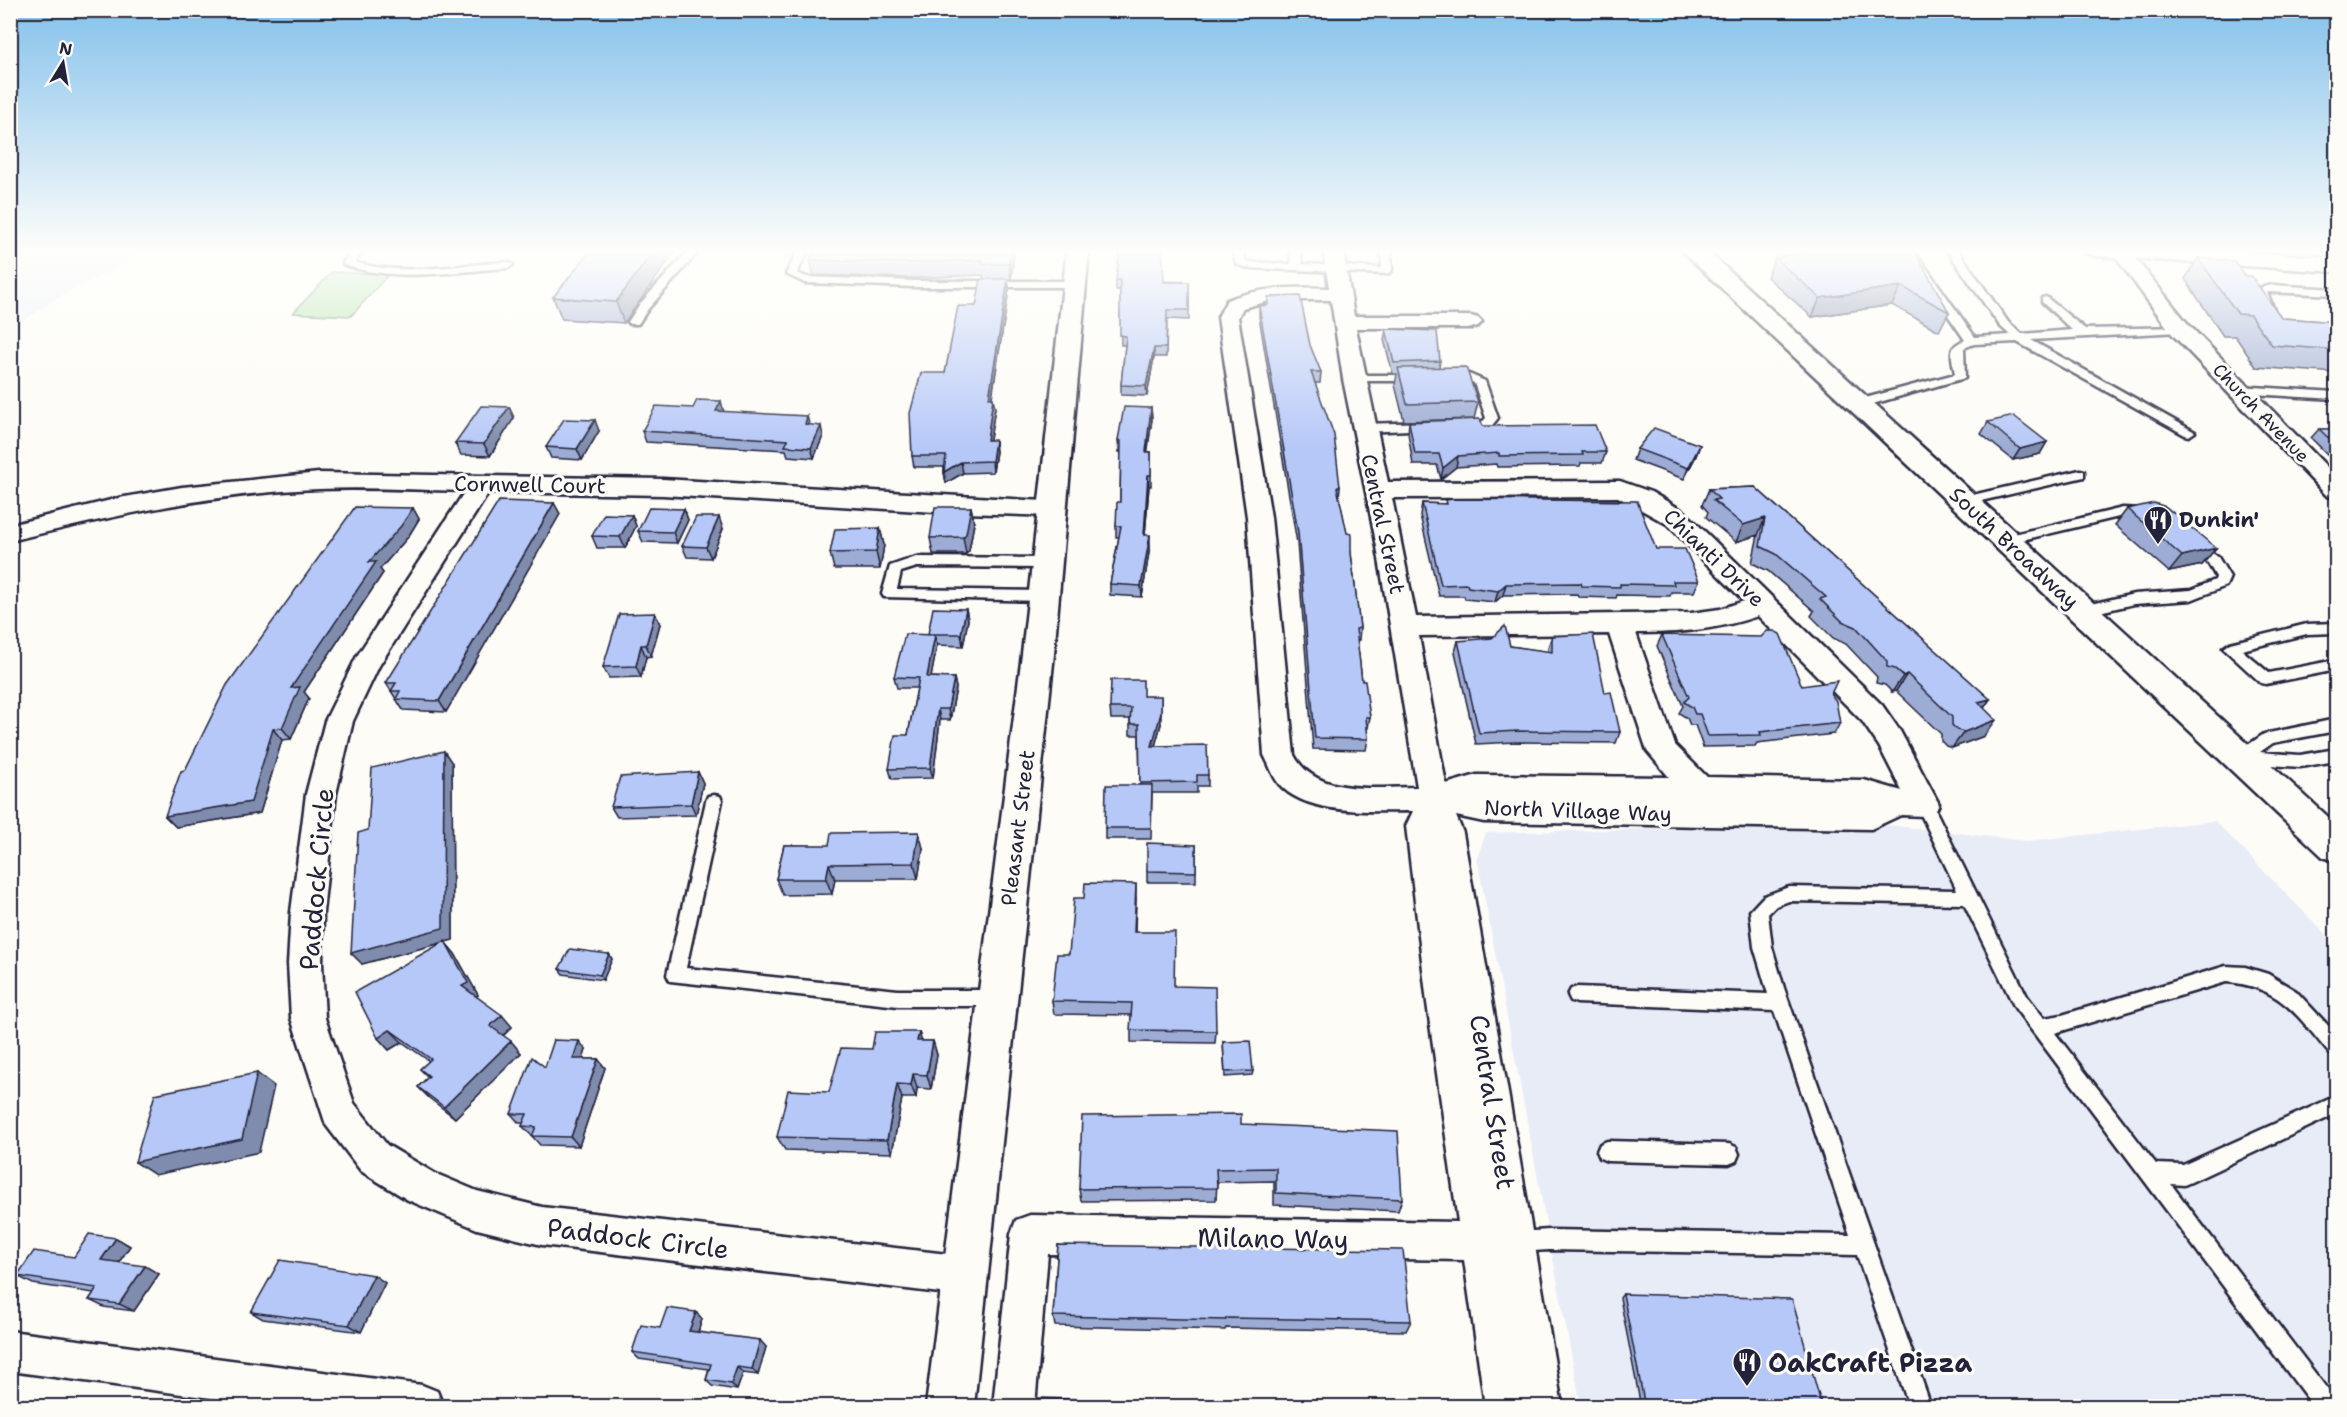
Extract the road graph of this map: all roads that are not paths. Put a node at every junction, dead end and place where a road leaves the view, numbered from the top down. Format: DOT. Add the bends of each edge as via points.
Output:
graph roads {
  1 [pos="638,315"];
  2 [pos="1071,315"];
  3 [pos="1229,315"];
  4 [pos="1344,315"];
  5 [pos="1762,315"];
  6 [pos="1954,315"];
  7 [pos="1998,315"];
  8 [pos="2063,315"];
  9 [pos="2169,315"];
  10 [pos="2275,315"];
  11 [pos="2278,319"];
  12 [pos="634,322"];
  13 [pos="1345,322"];
  14 [pos="1471,322"];
  15 [pos="2180,329"];
  16 [pos="2082,333"];
  17 [pos="2019,338"];
  18 [pos="1972,341"];
  19 [pos="1354,379"];
  20 [pos="2237,390"];
  21 [pos="2337,396"];
  22 [pos="1858,404"];
  23 [pos="1363,428"];
  24 [pos="2189,432"];
  25 [pos="2080,474"];
  26 [pos="482,484"];
  27 [pos="1377,490"];
  28 [pos="2337,490"];
  29 [pos="1964,501"];
  30 [pos="1053,508"];
  31 [pos="2156,516"];
  32 [pos="10,533"];
  33 [pos="2186,537"];
  34 [pos="2006,540"];
  35 [pos="1046,580"];
  36 [pos="1763,604"];
  37 [pos="2082,611"];
  38 [pos="1619,624"];
  39 [pos="1404,627"];
  40 [pos="2337,628"];
  41 [pos="2337,665"];
  42 [pos="2337,725"];
  43 [pos="1662,751"];
  44 [pos="2337,755"];
  45 [pos="2241,757"];
  46 [pos="1647,789"];
  47 [pos="1700,789"];
  48 [pos="1434,799"];
  49 [pos="714,801"];
  50 [pos="1910,804"];
  51 [pos="2337,846"];
  52 [pos="1967,897"];
  53 [pos="1577,995"];
  54 [pos="998,998"];
  55 [pos="1781,1003"];
  56 [pos="2039,1028"];
  57 [pos="2337,1047"];
  58 [pos="2337,1105"];
  59 [pos="1607,1151"];
  60 [pos="1729,1154"];
  61 [pos="2149,1174"];
  62 [pos="1499,1242"];
  63 [pos="1862,1245"];
  64 [pos="965,1276"];
  65 [pos="10,1351"];
  66 [pos="422,1407"];
  67 [pos="950,1407"];
  68 [pos="1014,1407"];
  69 [pos="1506,1407"];
  70 [pos="1541,1407"];
  71 [pos="1920,1407"];
  72 [pos="2326,1407"];
  1 -- 12 [label="lane"];
  2 -- 30 [label="main road, Pleasant Street"];
  3 -- 48 [label="street" via="1259,517 1279,755 1290,776 1314,791 1348,799"];
  4 -- 13 [label="street, Central Street"];
  5 -- 22 [label="main road, South Broadway"];
  6 -- 18 [label="lane"];
  7 -- 17 [label="lane"];
  8 -- 16 [label="lane"];
  9 -- 15 [label="street, Church Avenue"];
  10 -- 11 [label="lane"];
  13 -- 14 [label="street"];
  13 -- 19 [label="street, Central Street"];
  15 -- 16 [label="lane"];
  15 -- 20 [label="street, Church Avenue"];
  16 -- 17 [label="lane"];
  17 -- 18 [label="lane"];
  17 -- 24 [label="lane"];
  18 -- 22 [label="lane" via="1957,350 1961,376"];
  19 -- 23 [label="street, Central Street"];
  19 -- 23 [label="lane" via="1470,377 1479,381 1492,418 1486,425"];
  20 -- 21 [label="lane"];
  20 -- 28 [label="street, Church Avenue"];
  22 -- 29 [label="main road, South Broadway"];
  23 -- 27 [label="street, Central Street"];
  25 -- 29 [label="lane"];
  26 -- 30 [label="street, Cornwell Court" via="725,490"];
  26 -- 32 [label="street, Cornwell Court" via="277,484 119,506"];
  26 -- 64 [label="street, Paddock Circle" via="367,663 339,721 321,794 307,912 308,1018 339,1113 374,1158 421,1187 477,1210 542,1226"];
  27 -- 36 [label="street, Chianti Drive" via="1620,489 1642,496 1676,518"];
  27 -- 39 [label="street, Central Street"];
  29 -- 34 [label="main road, South Broadway"];
  30 -- 35 [label="main road, Pleasant Street"];
  31 -- 34 [label="lane" via="2123,512"];
  33 -- 37 [label="lane" via="2213,560 2223,577 2221,583 2191,597 2138,598"];
  34 -- 37 [label="main road, South Broadway"];
  35 -- 35 [label="lane" via="888,594 895,569 909,563"];
  35 -- 54 [label="main road, Pleasant Street"];
  36 -- 38 [label="street" via="1723,618 1691,623"];
  36 -- 50 [label="street, Chianti Drive" via="1872,713 1890,739"];
  37 -- 45 [label="main road, South Broadway"];
  38 -- 39 [label="street"];
  38 -- 43 [label="street"];
  39 -- 48 [label="street, Central Street"];
  40 -- 41 [label="lane" via="2307,629 2230,648 2266,679"];
  42 -- 45 [label="lane" via="2269,738"];
  43 -- 46 [label="street"];
  43 -- 47 [label="street"];
  44 -- 45 [label="lane" via="2300,761"];
  45 -- 51 [label="main road, South Broadway"];
  46 -- 47 [label="street, North Village Way"];
  46 -- 48 [label="street, North Village Way" via="1477,788"];
  47 -- 50 [label="street, North Village Way" via="1863,792"];
  48 -- 50 [label="street, North Village Way" via="1484,810 1871,817"];
  48 -- 62 [label="street, Central Street" via="1448,833"];
  49 -- 54 [label="lane" via="676,975 898,998"];
  50 -- 52 [label="lane"];
  52 -- 55 [label="lane" via="1789,894 1770,901 1759,911 1759,926"];
  52 -- 56 [label="lane" via="2008,978"];
  53 -- 55 [label="lane"];
  54 -- 64 [label="main road, Pleasant Street"];
  55 -- 63 [label="lane"];
  56 -- 57 [label="lane" via="2226,974 2249,974 2272,982"];
  56 -- 61 [label="lane"];
  58 -- 61 [label="lane" via="2184,1175"];
  59 -- 60 [label="lane"];
  61 -- 72 [label="lane"];
  62 -- 63 [label="lane"];
  62 -- 68 [label="street, Milano Way" via="1030,1234"];
  62 -- 69 [label="street, Central Street"];
  62 -- 70 [label="street, Central Street"];
  63 -- 71 [label="lane"];
  64 -- 67 [label="main road, Pleasant Street"];
  65 -- 66 [label="street"];
}
